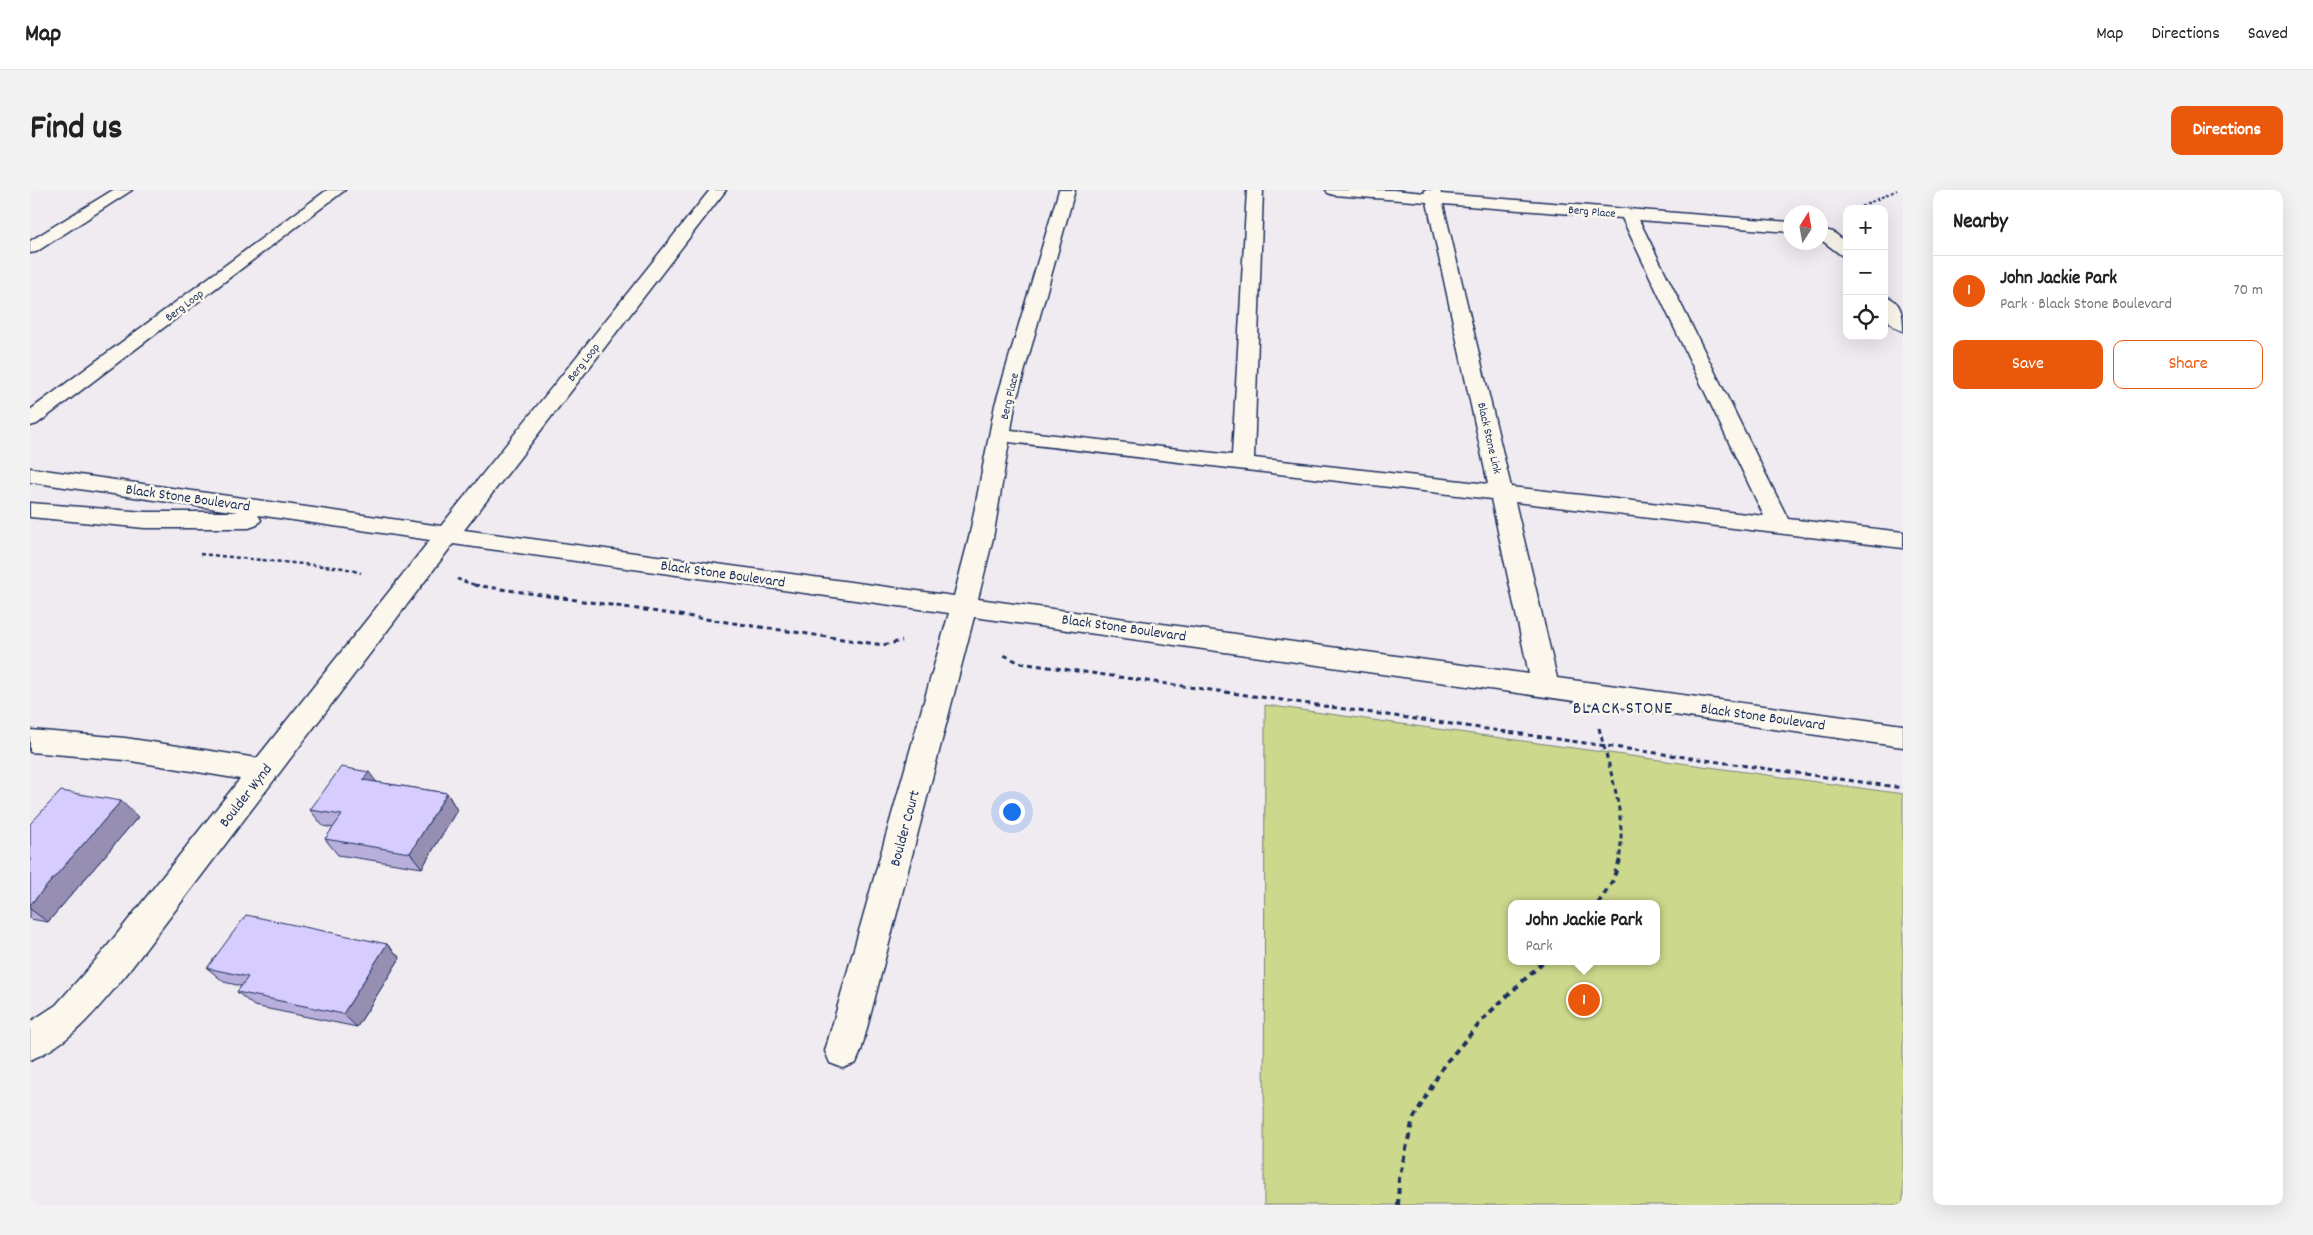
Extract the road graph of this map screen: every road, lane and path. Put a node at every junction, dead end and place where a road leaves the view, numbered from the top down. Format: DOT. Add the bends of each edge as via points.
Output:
graph roads {
  1 [pos="124,190"];
  2 [pos="337,190"];
  3 [pos="718,190"];
  4 [pos="1067,190"];
  5 [pos="1254,190"];
  6 [pos="1334,190"];
  7 [pos="1897,190"];
  8 [pos="1433,194"];
  9 [pos="1865,205"];
  10 [pos="1628,214"];
  11 [pos="1783,226"];
  12 [pos="1828,237"];
  13 [pos="30,248"];
  14 [pos="1846,250"];
  15 [pos="1888,306"];
  16 [pos="1903,325"];
  17 [pos="30,420"];
  18 [pos="1001,435"];
  19 [pos="1242,464"];
  20 [pos="30,475"];
  21 [pos="1503,493"];
  22 [pos="30,510"];
  23 [pos="345,520"];
  24 [pos="1780,526"];
  25 [pos="448,534"];
  26 [pos="1903,540"];
  27 [pos="195,554"];
  28 [pos="360,573"];
  29 [pos="457,579"];
  30 [pos="963,605"];
  31 [pos="902,641"];
  32 [pos="1004,655"];
  33 [pos="1545,686"];
  34 [pos="1598,723"];
  35 [pos="1903,736"];
  36 [pos="30,741"];
  37 [pos="1603,746"];
  38 [pos="264,771"];
  39 [pos="1903,788"];
  40 [pos="1601,900"];
  41 [pos="1540,965"];
  42 [pos="30,1043"];
  43 [pos="843,1051"];
  44 [pos="1398,1205"];
  1 -- 13 [label="street"];
  2 -- 17 [label="street, Berg Loop"];
  3 -- 25 [label="street, Berg Loop"];
  4 -- 18 [label="street, Berg Place" via="1005,405"];
  5 -- 19 [label="street"];
  6 -- 8 [label="street, Berg Place"];
  7 -- 9 [label="path"];
  8 -- 10 [label="street, Berg Place"];
  8 -- 21 [label="street, Black Stone Link"];
  10 -- 11 [label="street, Berg Place"];
  10 -- 24 [label="street"];
  12 -- 14 [label="street"];
  15 -- 16 [label="street"];
  18 -- 19 [label="street"];
  18 -- 30 [label="street, Berg Place"];
  19 -- 21 [label="street"];
  20 -- 23 [label="street, Black Stone Boulevard"];
  21 -- 24 [label="street"];
  21 -- 33 [label="street, Black Stone Link"];
  22 -- 23 [label="street, Black Stone Boulevard" via="145,520"];
  23 -- 25 [label="street, Black Stone Boulevard"];
  24 -- 26 [label="street"];
  25 -- 30 [label="street, Black Stone Boulevard"];
  25 -- 38 [label="street, Boulder Wynd"];
  27 -- 28 [label="path" via="344,568"];
  29 -- 31 [label="path" via="477,586 883,645"];
  30 -- 33 [label="street, Black Stone Boulevard"];
  30 -- 43 [label="street, Boulder Court"];
  32 -- 37 [label="path" via="1020,663"];
  33 -- 35 [label="street, Black Stone Boulevard"];
  34 -- 37 [label="path"];
  36 -- 38 [label="street" via="124,749"];
  37 -- 39 [label="path"];
  37 -- 40 [label="path" via="1619,798 1624,832 1621,861"];
  38 -- 42 [label="street, Boulder Wynd" via="114,964 68,1017"];
  41 -- 44 [label="path" via="1487,1015 1444,1065 1413,1119 1399,1179"];
}
